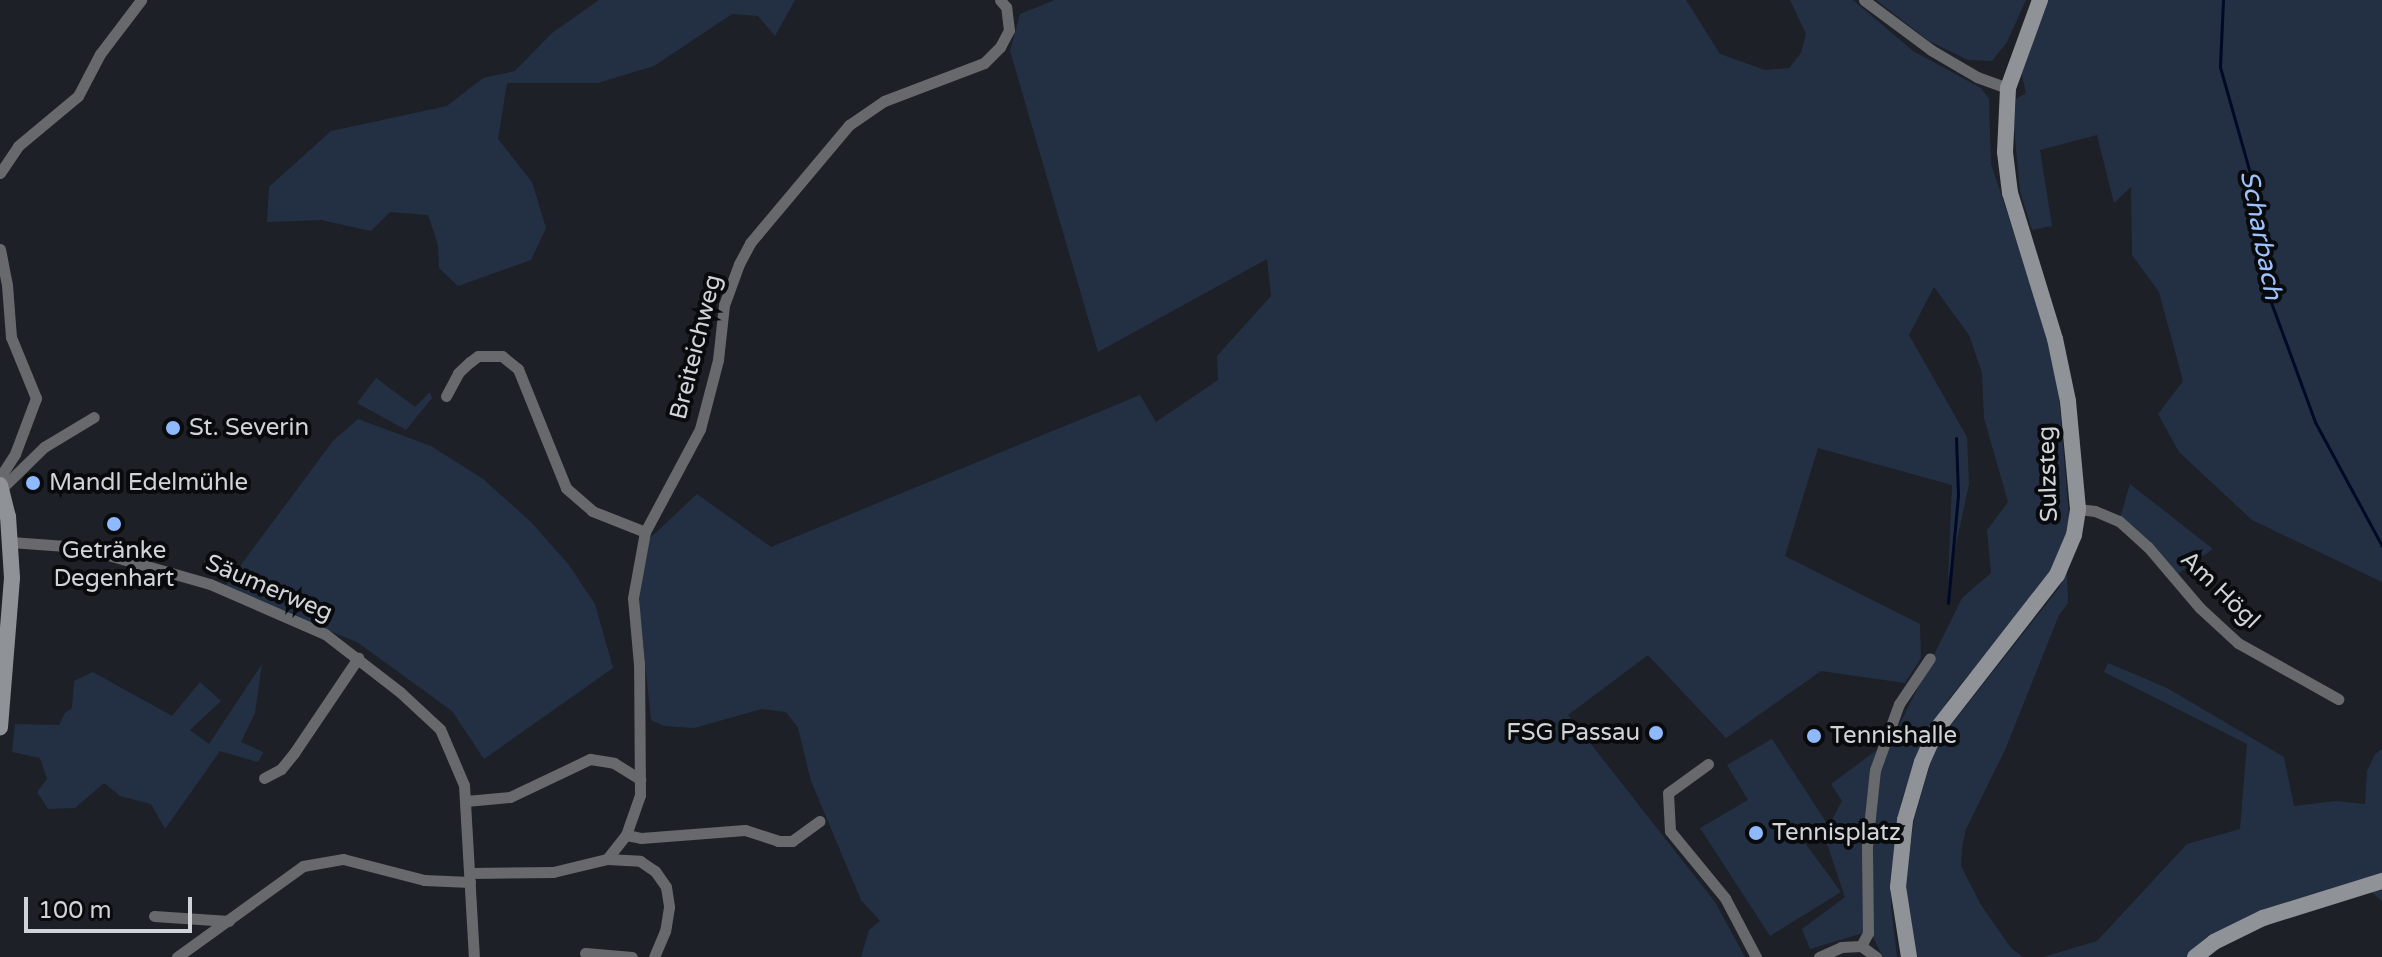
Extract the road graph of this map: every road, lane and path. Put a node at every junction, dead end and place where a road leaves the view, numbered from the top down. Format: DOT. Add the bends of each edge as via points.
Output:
graph roads {
  1 [pos="141,0"];
  2 [pos="1000,0"];
  3 [pos="1864,0"];
  4 [pos="2040,0"];
  5 [pos="2008,88"];
  6 [pos="0,173"];
  7 [pos="0,249"];
  8 [pos="446,396"];
  9 [pos="94,417"];
  10 [pos="0,484"];
  11 [pos="2078,509"];
  12 [pos="645,532"];
  13 [pos="10,542"];
  14 [pos="358,658"];
  15 [pos="1930,658"];
  16 [pos="2338,699"];
  17 [pos="0,728"];
  18 [pos="1708,764"];
  19 [pos="264,778"];
  20 [pos="640,779"];
  21 [pos="466,801"];
  22 [pos="820,821"];
  23 [pos="626,835"];
  24 [pos="607,859"];
  25 [pos="470,878"];
  26 [pos="2382,881"];
  27 [pos="154,916"];
  28 [pos="229,921"];
  29 [pos="1861,946"];
  30 [pos="585,953"];
  31 [pos="177,957"];
  32 [pos="474,957"];
  33 [pos="632,957"];
  34 [pos="654,957"];
  35 [pos="1756,957"];
  36 [pos="1819,957"];
  37 [pos="1876,957"];
  38 [pos="1909,957"];
  39 [pos="2195,957"];
  1 -- 6 [label="street" via="100,54 78,96 18,146"];
  2 -- 12 [label="street, Breiteichweg" via="1009,30 984,63 869,109 833,140 750,243 724,305 718,360 700,429"];
  3 -- 5 [label="street" via="1931,50"];
  4 -- 5 [label="street, Sulzsteg"];
  5 -- 11 [label="street, Sulzsteg" via="2005,152 2010,193 2055,339 2068,401"];
  7 -- 10 [label="street" via="11,337 36,398"];
  8 -- 12 [label="street" via="458,373 478,356 502,356 518,369 566,488 592,511"];
  9 -- 10 [label="street" via="44,447"];
  10 -- 13 [label="street"];
  11 -- 16 [label="street, Am Högl" via="2119,521 2238,643"];
  11 -- 38 [label="street, Sulzsteg" via="2074,535 2057,575 1937,729 1922,762 1905,820 1898,887"];
  12 -- 20 [label="street, Breiteichweg" via="633,598"];
  13 -- 14 [label="street, Säumerweg" via="80,547 165,569 296,620"];
  13 -- 17 [label="street"];
  14 -- 19 [label="street" via="294,753"];
  14 -- 21 [label="street, Säumerweg" via="440,729 456,759"];
  15 -- 29 [label="street" via="1899,704 1875,770 1867,846 1868,933"];
  18 -- 35 [label="street" via="1668,793 1670,831 1725,898"];
  20 -- 21 [label="street" via="614,763 590,759 510,797"];
  20 -- 23 [label="street, Breiteichweg" via="636,813"];
  21 -- 25 [label="street, Säumerweg"];
  22 -- 23 [label="street" via="792,841 745,830"];
  23 -- 24 [label="street"];
  24 -- 25 [label="street" via="553,872"];
  24 -- 34 [label="street" via="640,861 666,887 665,931"];
  25 -- 28 [label="street" via="424,880 343,859 322,861 288,874"];
  25 -- 32 [label="street, Säumerweg"];
  26 -- 39 [label="street" via="2263,918"];
  27 -- 28 [label="street"];
  28 -- 31 [label="street"];
  29 -- 36 [label="street" via="1841,947"];
  29 -- 37 [label="street"];
  30 -- 33 [label="street"];
}
